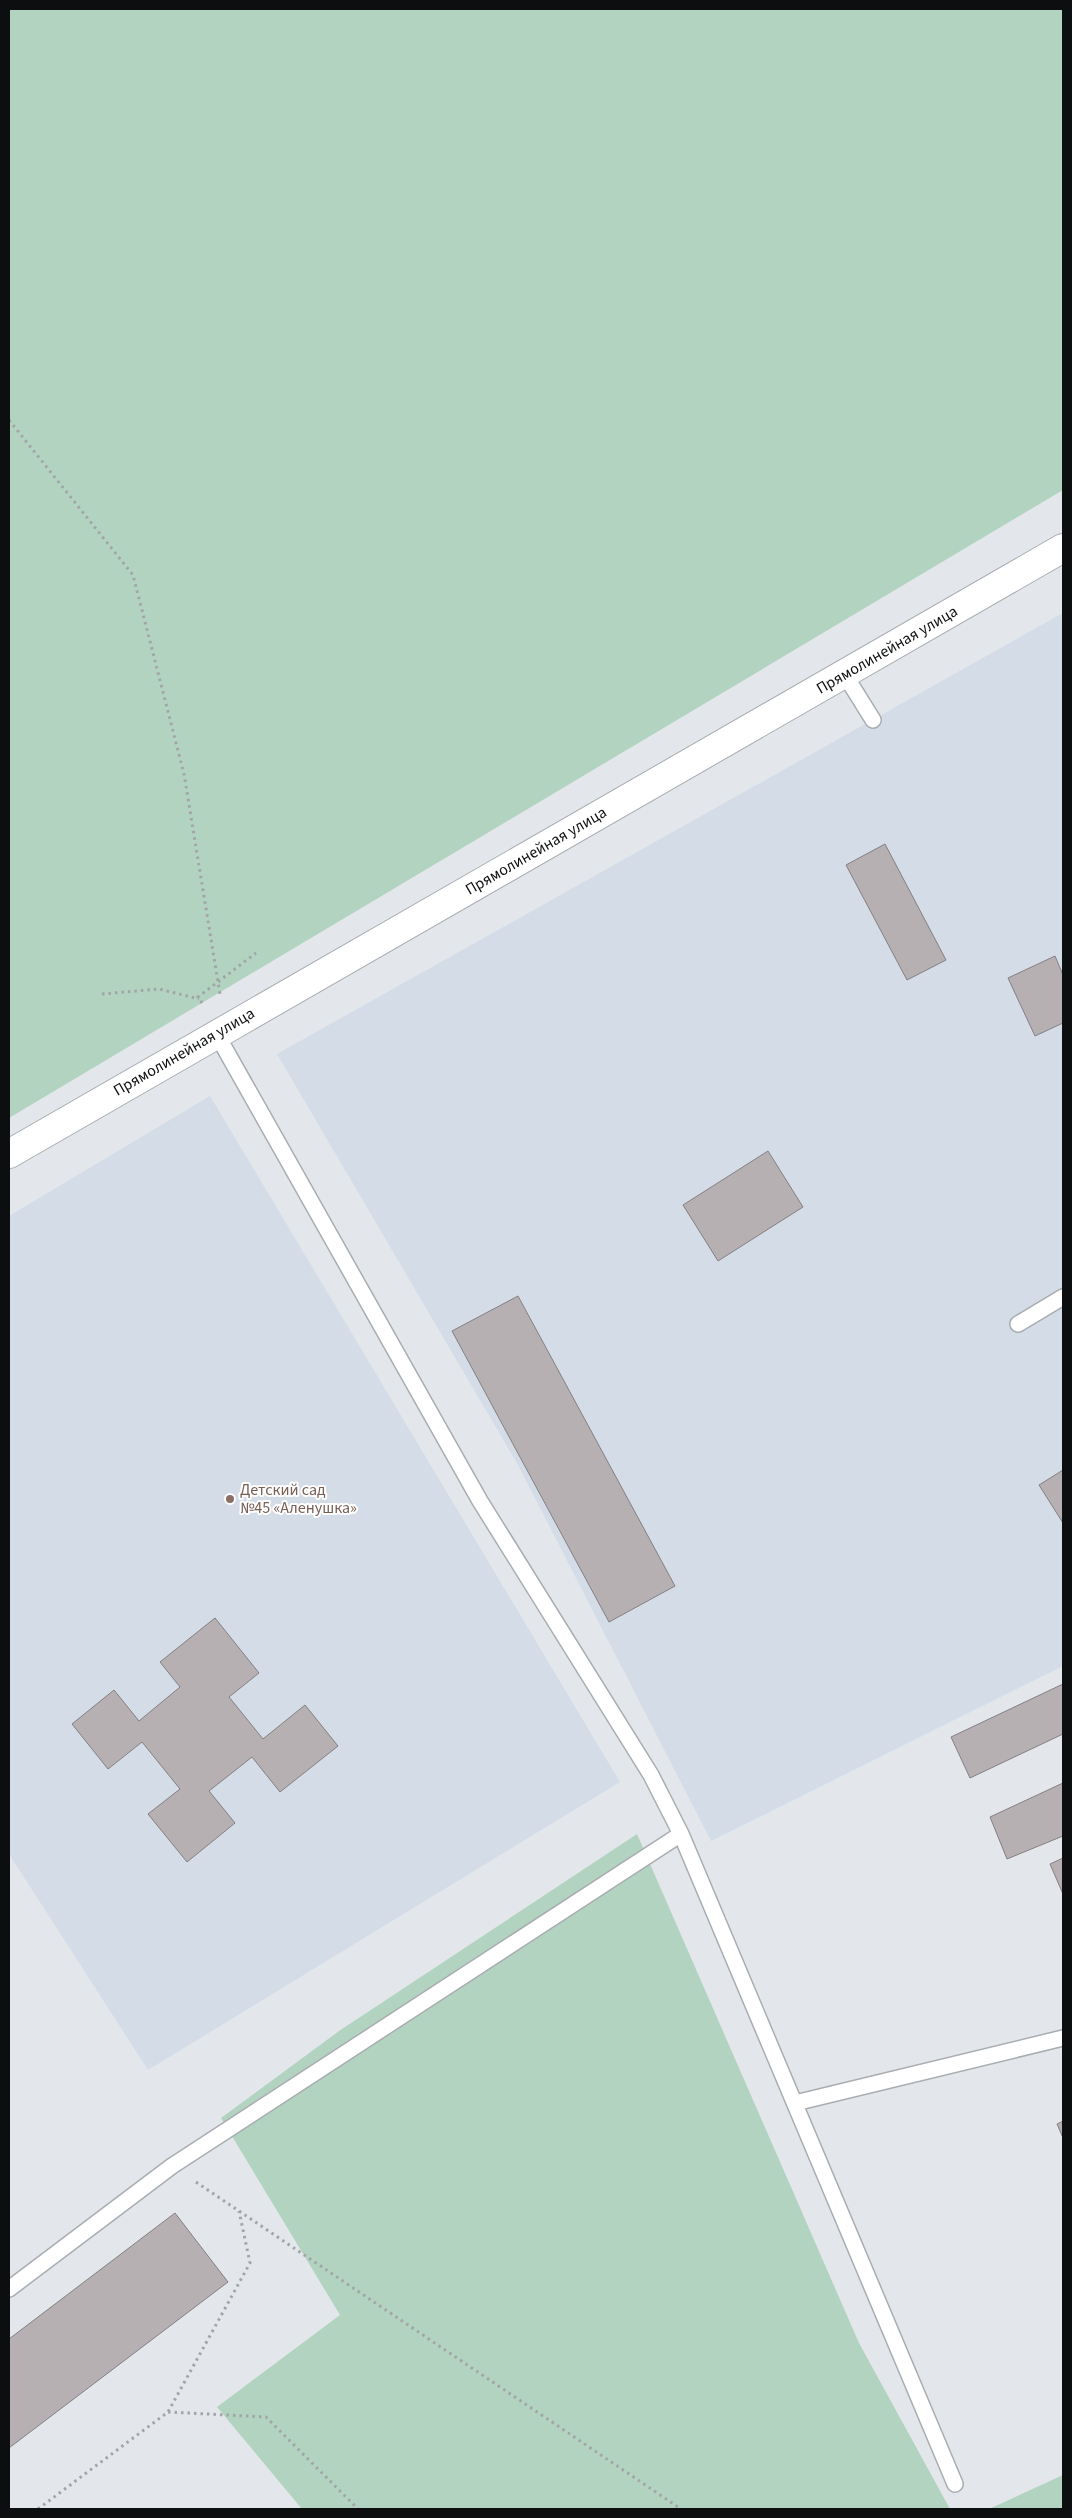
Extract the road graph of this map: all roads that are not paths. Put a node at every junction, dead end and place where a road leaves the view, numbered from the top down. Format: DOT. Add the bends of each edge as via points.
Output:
graph roads {
  1 [pos="1063,548"];
  2 [pos="845,675"];
  3 [pos="873,720"];
  4 [pos="220,1031"];
  5 [pos="9,1154"];
  6 [pos="1063,1297"];
  7 [pos="1018,1324"];
  8 [pos="681,1834"];
  9 [pos="1063,2038"];
  10 [pos="795,2103"];
  11 [pos="9,2289"];
  12 [pos="955,2484"];
  1 -- 2 [label="street, Прямолинейная улица"];
  2 -- 3 [label="lane"];
  2 -- 4 [label="street, Прямолинейная улица"];
  4 -- 5 [label="street, Прямолинейная улица"];
  4 -- 8 [label="lane" via="480,1500 651,1775"];
  6 -- 7 [label="lane"];
  8 -- 10 [label="lane"];
  8 -- 11 [label="lane" via="172,2166"];
  9 -- 10 [label="lane"];
  10 -- 12 [label="lane"];
}
